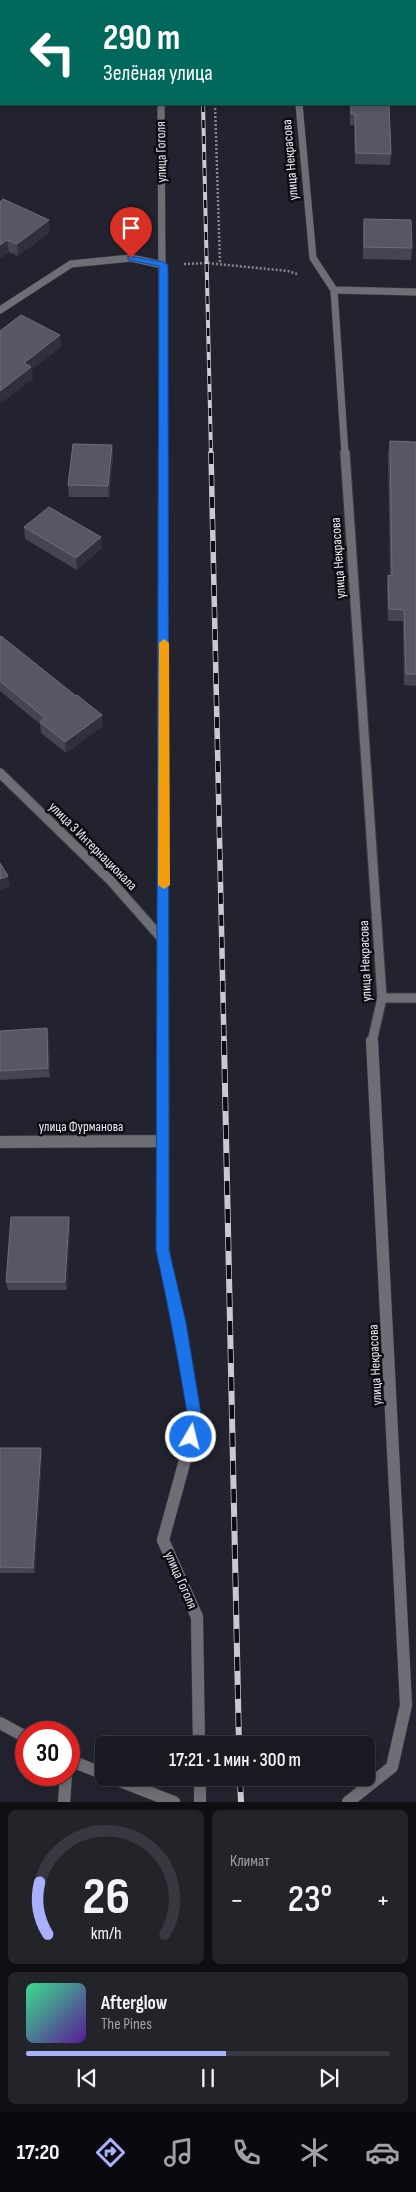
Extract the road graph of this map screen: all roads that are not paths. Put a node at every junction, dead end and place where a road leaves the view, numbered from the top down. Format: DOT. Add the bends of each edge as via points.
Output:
graph roads {
  1 [pos="161,105"];
  2 [pos="299,105"];
  3 [pos="163,265"];
  4 [pos="334,290"];
  5 [pos="416,292"];
  6 [pos="0,310"];
  7 [pos="0,773"];
  8 [pos="164,941"];
  9 [pos="382,998"];
  10 [pos="416,998"];
  11 [pos="163,1141"];
  12 [pos="0,1142"];
  13 [pos="0,1722"];
  14 [pos="15,1731"];
  15 [pos="199,1736"];
  16 [pos="80,1764"];
  17 [pos="95,1770"];
  18 [pos="65,1786"];
  19 [pos="133,1786"];
  20 [pos="200,1786"];
  21 [pos="64,1802"];
  22 [pos="174,1802"];
  23 [pos="200,1802"];
  24 [pos="348,1802"];
  1 -- 3 [label="street, улица Гоголя"];
  2 -- 4 [label="street, улица Некрасова" via="313,258"];
  3 -- 6 [label="street" via="131,258 71,264"];
  3 -- 8 [label="street, улица Гоголя"];
  4 -- 5 [label="street"];
  4 -- 9 [label="street, улица Некрасова"];
  7 -- 8 [label="street, улица 3 Интернационала" via="111,881"];
  8 -- 11 [label="street, улица Гоголя"];
  9 -- 10 [label="street"];
  9 -- 24 [label="street, улица Некрасова" via="371,1045 406,1705 392,1767"];
  11 -- 12 [label="street, улица Фурманова"];
  11 -- 15 [label="street, улица Гоголя" via="163,1250 196,1420 163,1540 197,1617"];
  13 -- 14 [label="street"];
  16 -- 17 [label="street"];
  18 -- 21 [label="street"];
  19 -- 22 [label="street"];
  20 -- 23 [label="street"];
}
